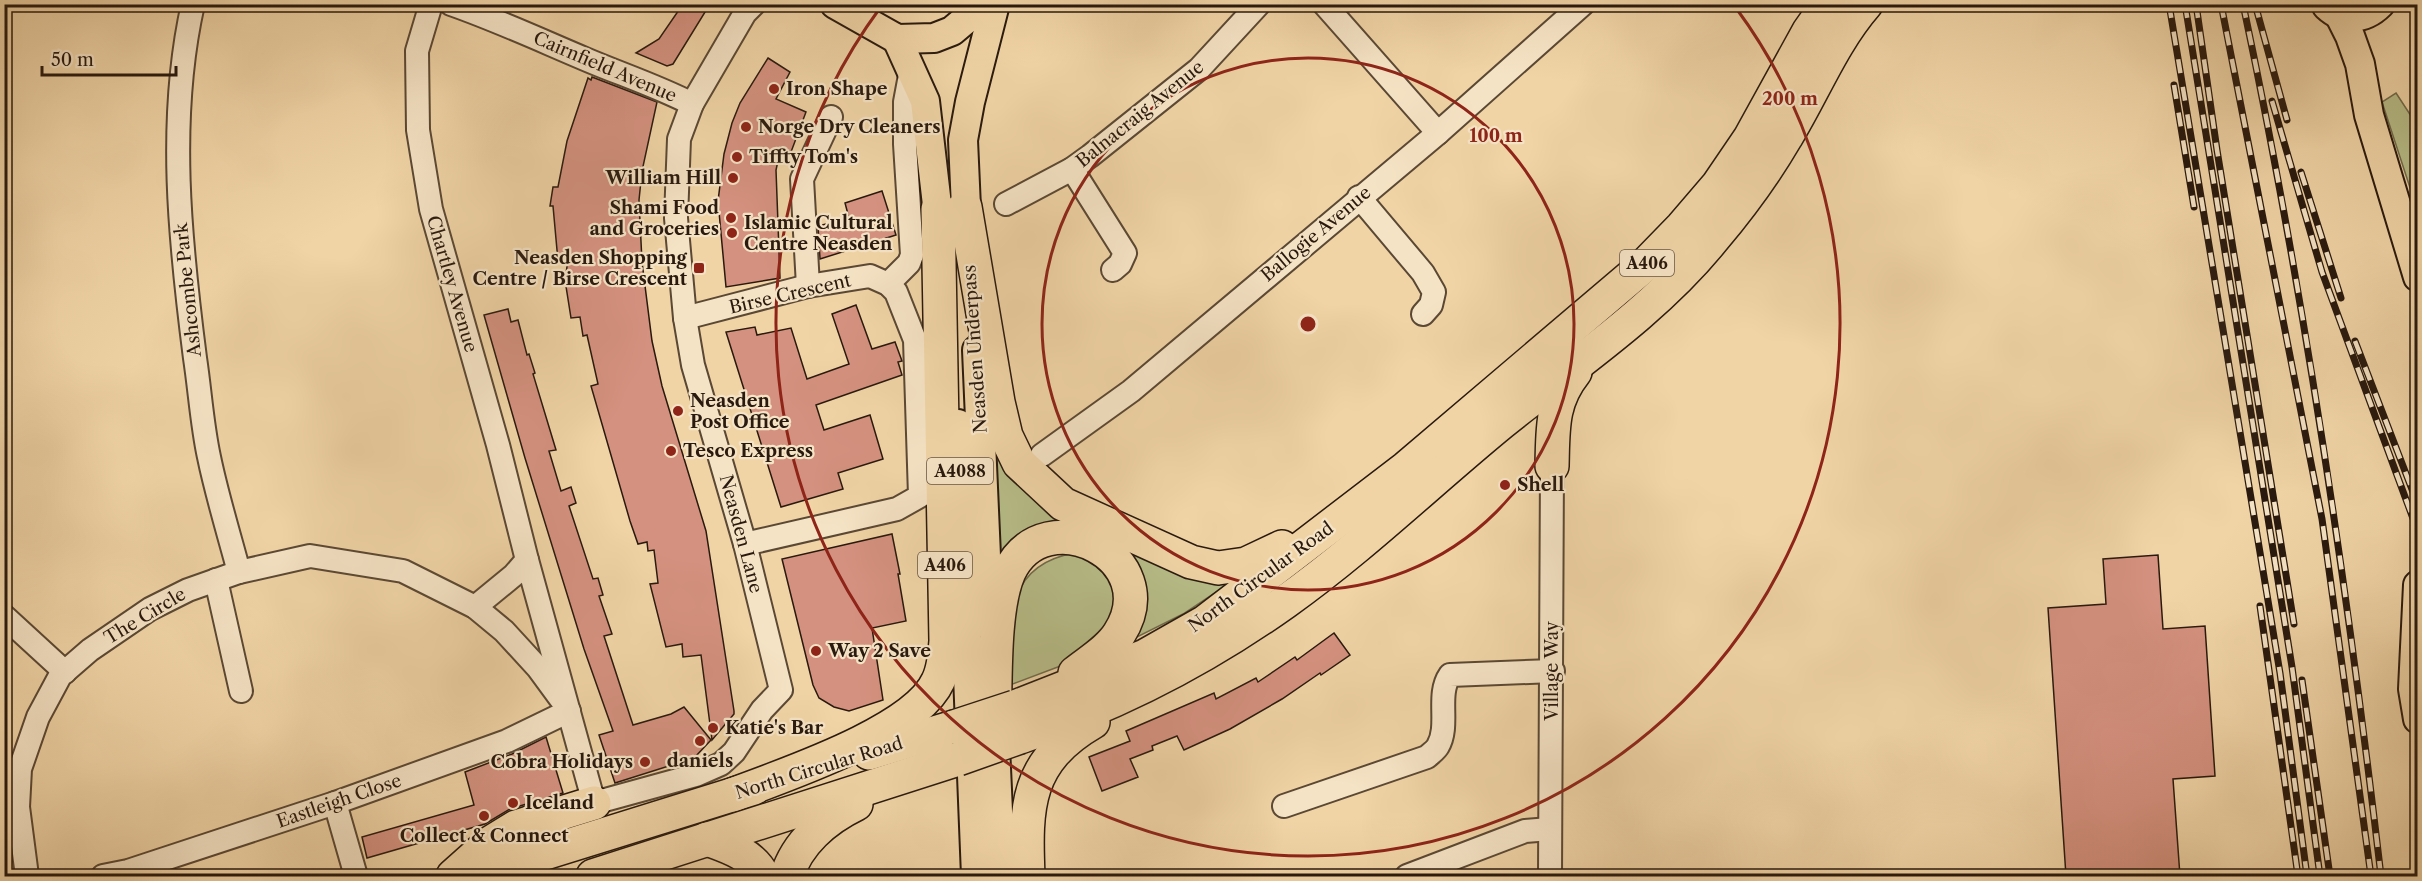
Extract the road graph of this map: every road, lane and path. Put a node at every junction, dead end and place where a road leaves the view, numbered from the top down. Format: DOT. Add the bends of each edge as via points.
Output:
graph roads {
  1 [pos="194,4"];
  2 [pos="431,4"];
  3 [pos="451,4"];
  4 [pos="754,4"];
  5 [pos="835,4"];
  6 [pos="984,4"];
  7 [pos="995,4"];
  8 [pos="1324,4"];
  9 [pos="1583,4"];
  10 [pos="1828,4"];
  11 [pos="1866,4"];
  12 [pos="1259,5"];
  13 [pos="2377,7"];
  14 [pos="2332,9"];
  15 [pos="1812,18"];
  16 [pos="897,39"];
  17 [pos="2360,64"];
  18 [pos="911,70"];
  19 [pos="692,104"];
  20 [pos="831,117"];
  21 [pos="1438,133"];
  22 [pos="1072,169"];
  23 [pos="1359,197"];
  24 [pos="1006,204"];
  25 [pos="951,208"];
  26 [pos="2414,257"];
  27 [pos="1113,270"];
  28 [pos="888,284"];
  29 [pos="808,286"];
  30 [pos="1423,314"];
  31 [pos="685,318"];
  32 [pos="1588,356"];
  33 [pos="1501,424"];
  34 [pos="1042,455"];
  35 [pos="1552,466"];
  36 [pos="1406,468"];
  37 [pos="745,544"];
  38 [pos="527,560"];
  39 [pos="239,572"];
  40 [pos="216,580"];
  41 [pos="2416,591"];
  42 [pos="475,607"];
  43 [pos="4,616"];
  44 [pos="1192,662"];
  45 [pos="1552,671"];
  46 [pos="65,672"];
  47 [pos="241,691"];
  48 [pos="569,711"];
  49 [pos="1016,718"];
  50 [pos="2418,719"];
  51 [pos="12,771"];
  52 [pos="922,772"];
  53 [pos="732,795"];
  54 [pos="335,803"];
  55 [pos="594,803"];
  56 [pos="1284,806"];
  57 [pos="1550,829"];
  58 [pos="707,839"];
  59 [pos="27,876"];
  60 [pos="103,876"];
  61 [pos="356,876"];
  62 [pos="453,876"];
  63 [pos="471,876"];
  64 [pos="593,876"];
  65 [pos="763,876"];
  66 [pos="787,876"];
  67 [pos="976,876"];
  68 [pos="1001,876"];
  69 [pos="1028,876"];
  70 [pos="1407,876"];
  71 [pos="1550,876"];
  1 -- 39 [label="street, Ashcombe Park" via="180,108 180,206 187,298 208,456"];
  2 -- 38 [label="street, Chartley Avenue" via="417,51 418,130 431,209"];
  3 -- 19 [label="street, Cairnfield Avenue"];
  4 -- 19 [label="street, Neasden Lane"];
  5 -- 16 [label="main road"];
  6 -- 16 [label="main road" via="952,31 934,38"];
  7 -- 25 [label="main road, Neasden Underpass / A4088" via="970,102"];
  8 -- 21 [label="street"];
  9 -- 21 [label="street, Ballogie Avenue"];
  10 -- 15 [label="highway, North Circular Road / A406"];
  11 -- 32 [label="highway, North Circular Road / A406" via="1839,40 1787,136 1736,211 1686,269"];
  12 -- 22 [label="street, Balnacraig Avenue" via="1199,69"];
  13 -- 14 [label="main road" via="2357,17"];
  13 -- 17 [label="main road"];
  14 -- 17 [label="main road" via="2350,36"];
  15 -- 36 [label="highway, North Circular Road / A406" via="1750,138 1682,226 1646,264"];
  16 -- 18 [label="main road, Neasden Underpass / A4088"];
  17 -- 26 [label="main road" via="2369,115"];
  18 -- 25 [label="main road, Neasden Underpass / A4088" via="925,101"];
  18 -- 28 [label="street" via="904,144 912,255"];
  19 -- 31 [label="street, Neasden Lane" via="679,139 676,218"];
  20 -- 29 [label="street" via="802,179"];
  21 -- 23 [label="street, Ballogie Avenue"];
  22 -- 24 [label="street, Balnacraig Avenue"];
  22 -- 27 [label="street" via="1125,254"];
  23 -- 30 [label="street" via="1423,273 1434,292 1431,305"];
  23 -- 34 [label="street, Ballogie Avenue" via="1131,391"];
  25 -- 36 [label="highway, A406" via="1006,436 1019,463 1063,504 1191,562 1218,568 1246,564 1275,552"];
  25 -- 49 [label="main road, Neasden Underpass / A4088"];
  25 -- 53 [label="highway, A406" via="946,641 938,681 918,707 881,731 826,758"];
  25 -- 67 [label="main road, Neasden Underpass / A4088" via="951,327"];
  28 -- 29 [label="street, Birse Crescent" via="870,276"];
  28 -- 37 [label="street" via="896,292 915,340 920,496 897,509"];
  29 -- 31 [label="street, Birse Crescent"];
  31 -- 37 [label="street, Neasden Lane" via="693,365"];
  32 -- 33 [label="highway, North Circular Road / A406"];
  32 -- 35 [label="highway" via="1563,387 1554,420"];
  33 -- 35 [label="highway" via="1518,426 1532,435 1545,448"];
  33 -- 44 [label="highway, North Circular Road / A406" via="1287,600"];
  35 -- 45 [label="street, Village Way"];
  36 -- 49 [label="highway, North Circular Road / A406" via="1205,622 1145,656"];
  37 -- 55 [label="street, Neasden Lane" via="780,690 721,764 696,775"];
  38 -- 42 [label="street"];
  38 -- 48 [label="street, Chartley Avenue"];
  39 -- 40 [label="street, The Circle"];
  39 -- 42 [label="street, The Circle" via="310,556 403,571"];
  40 -- 46 [label="street, The Circle" via="150,609"];
  40 -- 47 [label="street"];
  41 -- 50 [label="main road" via="2412,688"];
  42 -- 48 [label="street, The Circle" via="538,668"];
  43 -- 46 [label="street"];
  44 -- 49 [label="highway, North Circular Road / A406" via="1111,703"];
  44 -- 69 [label="highway, A406" via="1081,729 1054,753 1039,774 1032,795 1027,822"];
  45 -- 56 [label="street" via="1450,675 1445,683 1438,747 1427,757"];
  45 -- 57 [label="street, Village Way"];
  46 -- 51 [label="street, The Circle"];
  48 -- 54 [label="street, Eastleigh Close" via="507,741"];
  48 -- 55 [label="street, Chartley Avenue"];
  49 -- 49 [label="highway, A406" via="1104,650 1126,620 1128,584 1122,568 1102,547 1069,537 1051,539 1035,545 1010,570 999,614"];
  49 -- 52 [label="highway, North Circular Road / A406, bridge" via="958,759"];
  49 -- 53 [label="highway, North Circular Road / A406, bridge" via="954,727"];
  49 -- 68 [label="main road, Neasden Underpass / A4088"];
  51 -- 59 [label="street, The Circle"];
  52 -- 58 [label="highway, North Circular Road / A406"];
  52 -- 66 [label="highway" via="833,817 805,843"];
  53 -- 63 [label="highway, North Circular Road / A406"];
  54 -- 60 [label="street, Eastleigh Close" via="139,868"];
  54 -- 61 [label="street"];
  55 -- 62 [label="highway" via="516,827 489,843"];
  57 -- 70 [label="street" via="1525,831"];
  57 -- 71 [label="street, Village Way"];
  58 -- 64 [label="highway, North Circular Road / A406"];
  58 -- 65 [label="highway" via="744,854"];
}
